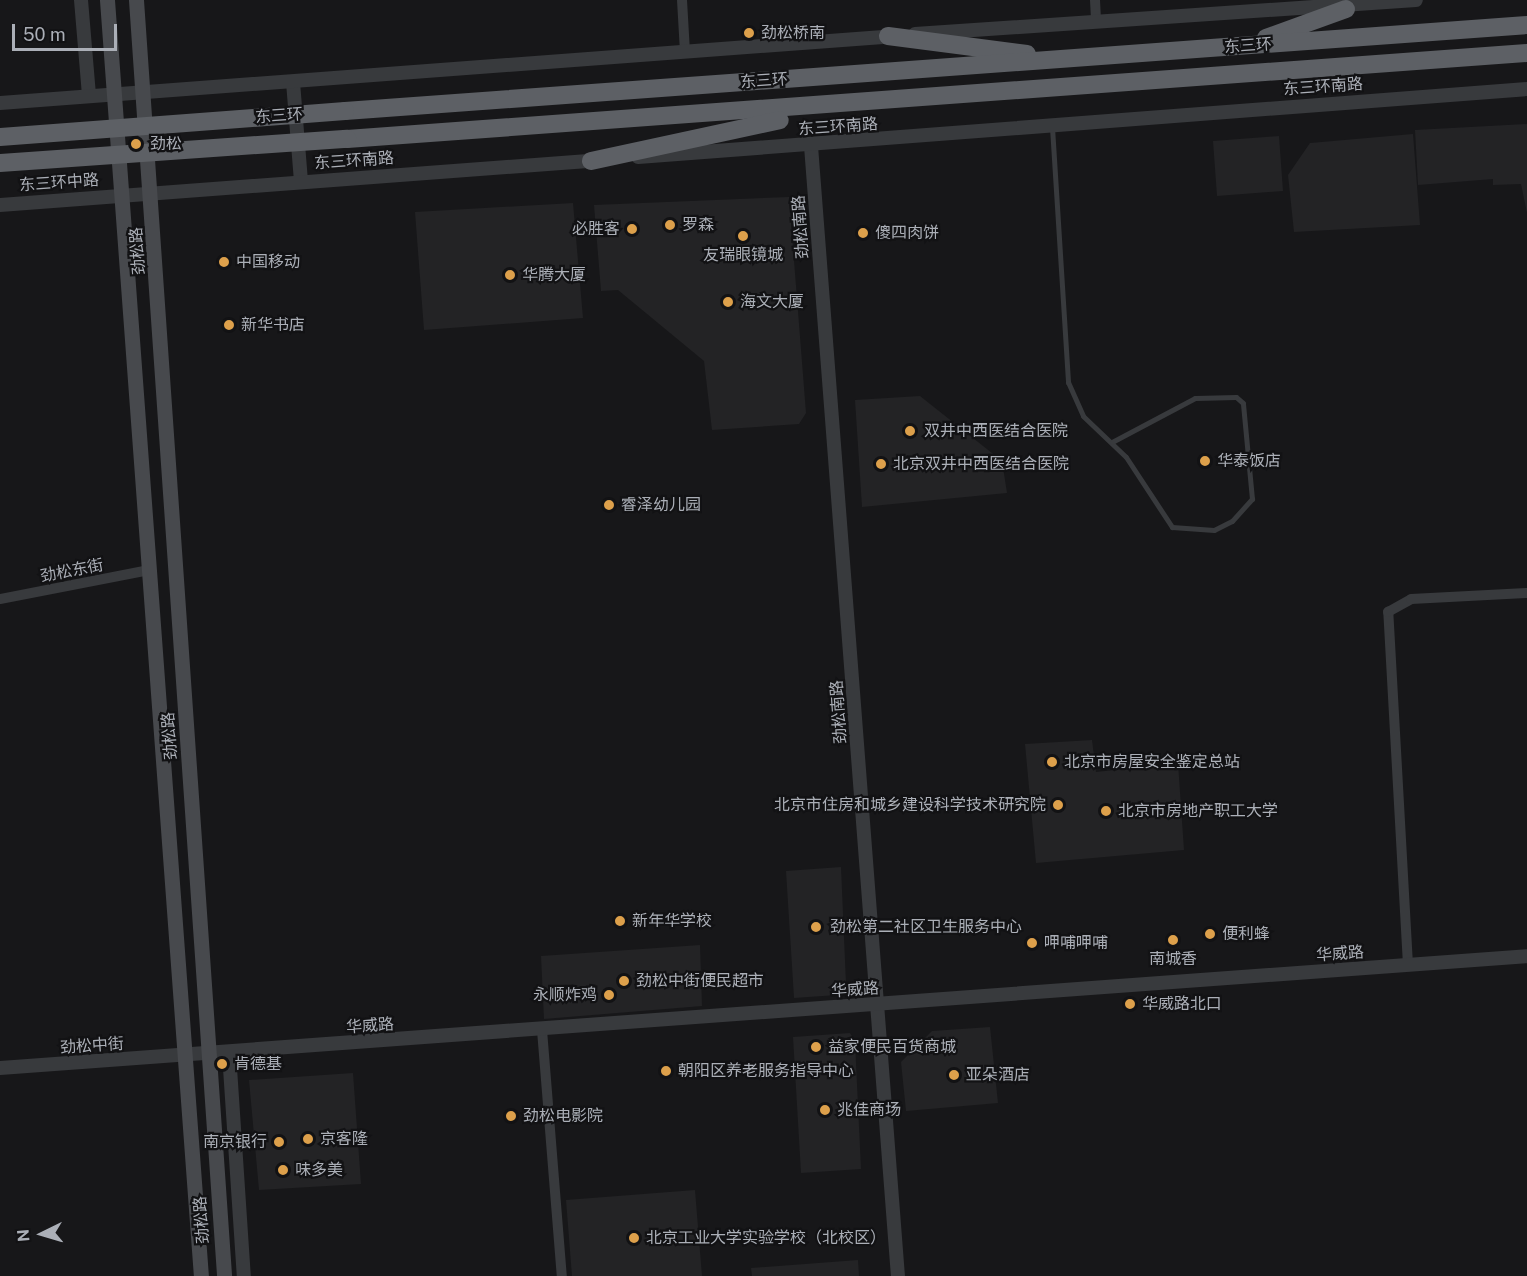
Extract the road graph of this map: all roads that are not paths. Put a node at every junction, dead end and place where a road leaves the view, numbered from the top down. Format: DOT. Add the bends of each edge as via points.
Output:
graph roads {
  1 [pos="81,0"];
  2 [pos="107,0"];
  3 [pos="136,0"];
  4 [pos="682,0"];
  5 [pos="1095,0"];
  6 [pos="1416,0"];
  7 [pos="1244,7"];
  8 [pos="1346,9"];
  9 [pos="1096,22"];
  10 [pos="1527,25"];
  11 [pos="888,36"];
  12 [pos="1246,46"];
  13 [pos="685,52"];
  14 [pos="1527,53"];
  15 [pos="1068,60"];
  16 [pos="293,82"];
  17 [pos="1527,89"];
  18 [pos="144,93"];
  19 [pos="115,95"];
  20 [pos="89,96"];
  21 [pos="0,103"];
  22 [pos="840,107"];
  23 [pos="1052,126"];
  24 [pos="0,137"];
  25 [pos="812,146"];
  26 [pos="591,161"];
  27 [pos="0,163"];
  28 [pos="301,182"];
  29 [pos="152,193"];
  30 [pos="122,195"];
  31 [pos="0,205"];
  32 [pos="1112,442"];
  33 [pos="149,570"];
  34 [pos="1527,593"];
  35 [pos="0,599"];
  36 [pos="1527,956"];
  37 [pos="1408,965"];
  38 [pos="878,1005"];
  39 [pos="542,1030"];
  40 [pos="229,1053"];
  41 [pos="209,1055"];
  42 [pos="185,1056"];
  43 [pos="0,1068"];
  44 [pos="201,1276"];
  45 [pos="224,1276"];
  46 [pos="244,1276"];
  47 [pos="562,1276"];
  48 [pos="898,1276"];
  1 -- 20 [label="street"];
  2 -- 19 [label="main road, 劲松路"];
  3 -- 18 [label="main road, 劲松路"];
  4 -- 13 [label="street"];
  5 -- 9 [label="street"];
  6 -- 8 [label="street"];
  7 -- 8 [label="street"];
  7 -- 9 [label="street"];
  8 -- 12 [label="highway"];
  9 -- 11 [label="street"];
  10 -- 12 [label="highway, 东三环"];
  11 -- 13 [label="street"];
  11 -- 15 [label="highway"];
  12 -- 15 [label="highway, 东三环"];
  13 -- 16 [label="street"];
  14 -- 22 [label="highway, 东三环"];
  15 -- 24 [label="highway, 东三环, bridge"];
  16 -- 18 [label="street"];
  16 -- 28 [label="street"];
  17 -- 23 [label="street, 东三环南路"];
  18 -- 19 [label="street"];
  18 -- 29 [label="main road, 劲松路"];
  19 -- 20 [label="street"];
  19 -- 30 [label="main road, 劲松路"];
  20 -- 21 [label="street"];
  22 -- 26 [label="highway"];
  22 -- 27 [label="highway, 东三环, bridge"];
  23 -- 25 [label="street, 东三环南路"];
  23 -- 32 [label="lane" via="1068,382 1083,416"];
  25 -- 26 [label="street, 东三环南路"];
  25 -- 38 [label="street, 劲松南路"];
  26 -- 28 [label="street, 东三环南路"];
  28 -- 29 [label="street, 东三环南路"];
  29 -- 30 [label="street, 东三环南路"];
  29 -- 41 [label="main road, 劲松路"];
  30 -- 31 [label="street, 东三环中路"];
  30 -- 33 [label="main road, 劲松路"];
  32 -- 32 [label="lane" via="1172,526 1214,530 1232,521 1252,499 1243,403 1236,397 1195,398"];
  33 -- 35 [label="street, 劲松东街"];
  33 -- 42 [label="main road, 劲松路"];
  34 -- 37 [label="street" via="1411,599 1388,612"];
  36 -- 37 [label="street, 华威路"];
  37 -- 38 [label="street, 华威路"];
  38 -- 39 [label="street, 华威路"];
  38 -- 48 [label="street, 劲松南路"];
  39 -- 40 [label="street, 华威路"];
  39 -- 47 [label="street"];
  40 -- 41 [label="street, 华威路"];
  40 -- 46 [label="street"];
  41 -- 42 [label="street, 华威路"];
  41 -- 45 [label="main road, 劲松路"];
  42 -- 43 [label="street, 劲松中街"];
  42 -- 44 [label="main road, 劲松路"];
}
